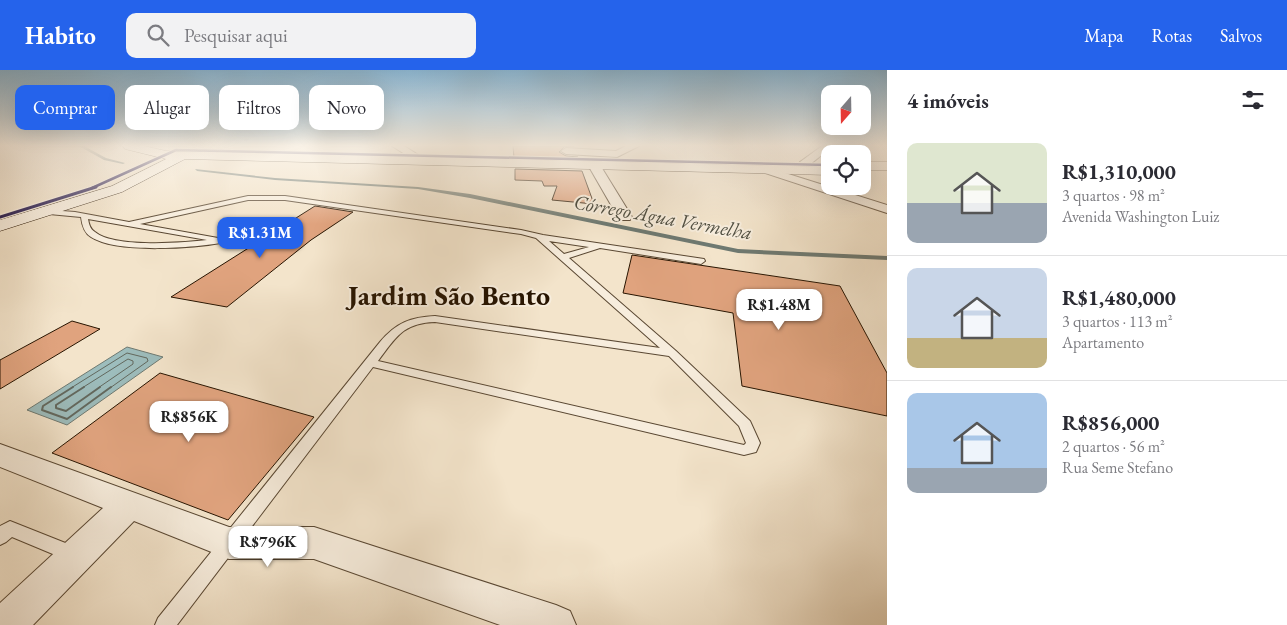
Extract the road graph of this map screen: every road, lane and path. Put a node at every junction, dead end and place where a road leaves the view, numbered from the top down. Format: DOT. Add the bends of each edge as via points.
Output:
graph roads {
  1 [pos="131,172"];
  2 [pos="145,172"];
  3 [pos="174,172"];
  4 [pos="598,172"];
  5 [pos="772,172"];
  6 [pos="117,189"];
  7 [pos="887,209"];
  8 [pos="49,212"];
  9 [pos="84,216"];
  10 [pos="0,217"];
  11 [pos="625,217"];
  12 [pos="128,224"];
  13 [pos="0,226"];
  14 [pos="538,236"];
  15 [pos="602,246"];
  16 [pos="563,257"];
  17 [pos="701,261"];
  18 [pos="672,352"];
  19 [pos="370,363"];
  20 [pos="0,455"];
  21 [pos="130,504"];
  22 [pos="3,530"];
  23 [pos="229,543"];
  24 [pos="76,556"];
  25 [pos="5,625"];
  26 [pos="165,625"];
  27 [pos="556,625"];
  1 -- 10 [label="main road" via="96,187"];
  2 -- 6 [label="main road"];
  3 -- 6 [label="main road"];
  4 -- 11 [label="street"];
  5 -- 7 [label="street"];
  6 -- 8 [label="main road"];
  8 -- 9 [label="lane"];
  8 -- 13 [label="main road"];
  9 -- 12 [label="lane"];
  9 -- 12 [label="lane" via="92,235 129,244 156,248 223,240"];
  12 -- 14 [label="lane" via="265,197 500,227"];
  14 -- 15 [label="lane"];
  14 -- 16 [label="lane"];
  15 -- 16 [label="lane"];
  15 -- 17 [label="lane"];
  16 -- 18 [label="lane"];
  18 -- 19 [label="lane" via="420,319 397,329"];
  18 -- 19 [label="lane" via="745,424 753,443 751,448 744,450"];
  19 -- 23 [label="lane"];
  20 -- 21 [label="street"];
  21 -- 23 [label="street"];
  21 -- 24 [label="street"];
  22 -- 24 [label="lane"];
  23 -- 26 [label="lane"];
  23 -- 27 [label="street" via="314,543"];
  24 -- 25 [label="street"];
}
